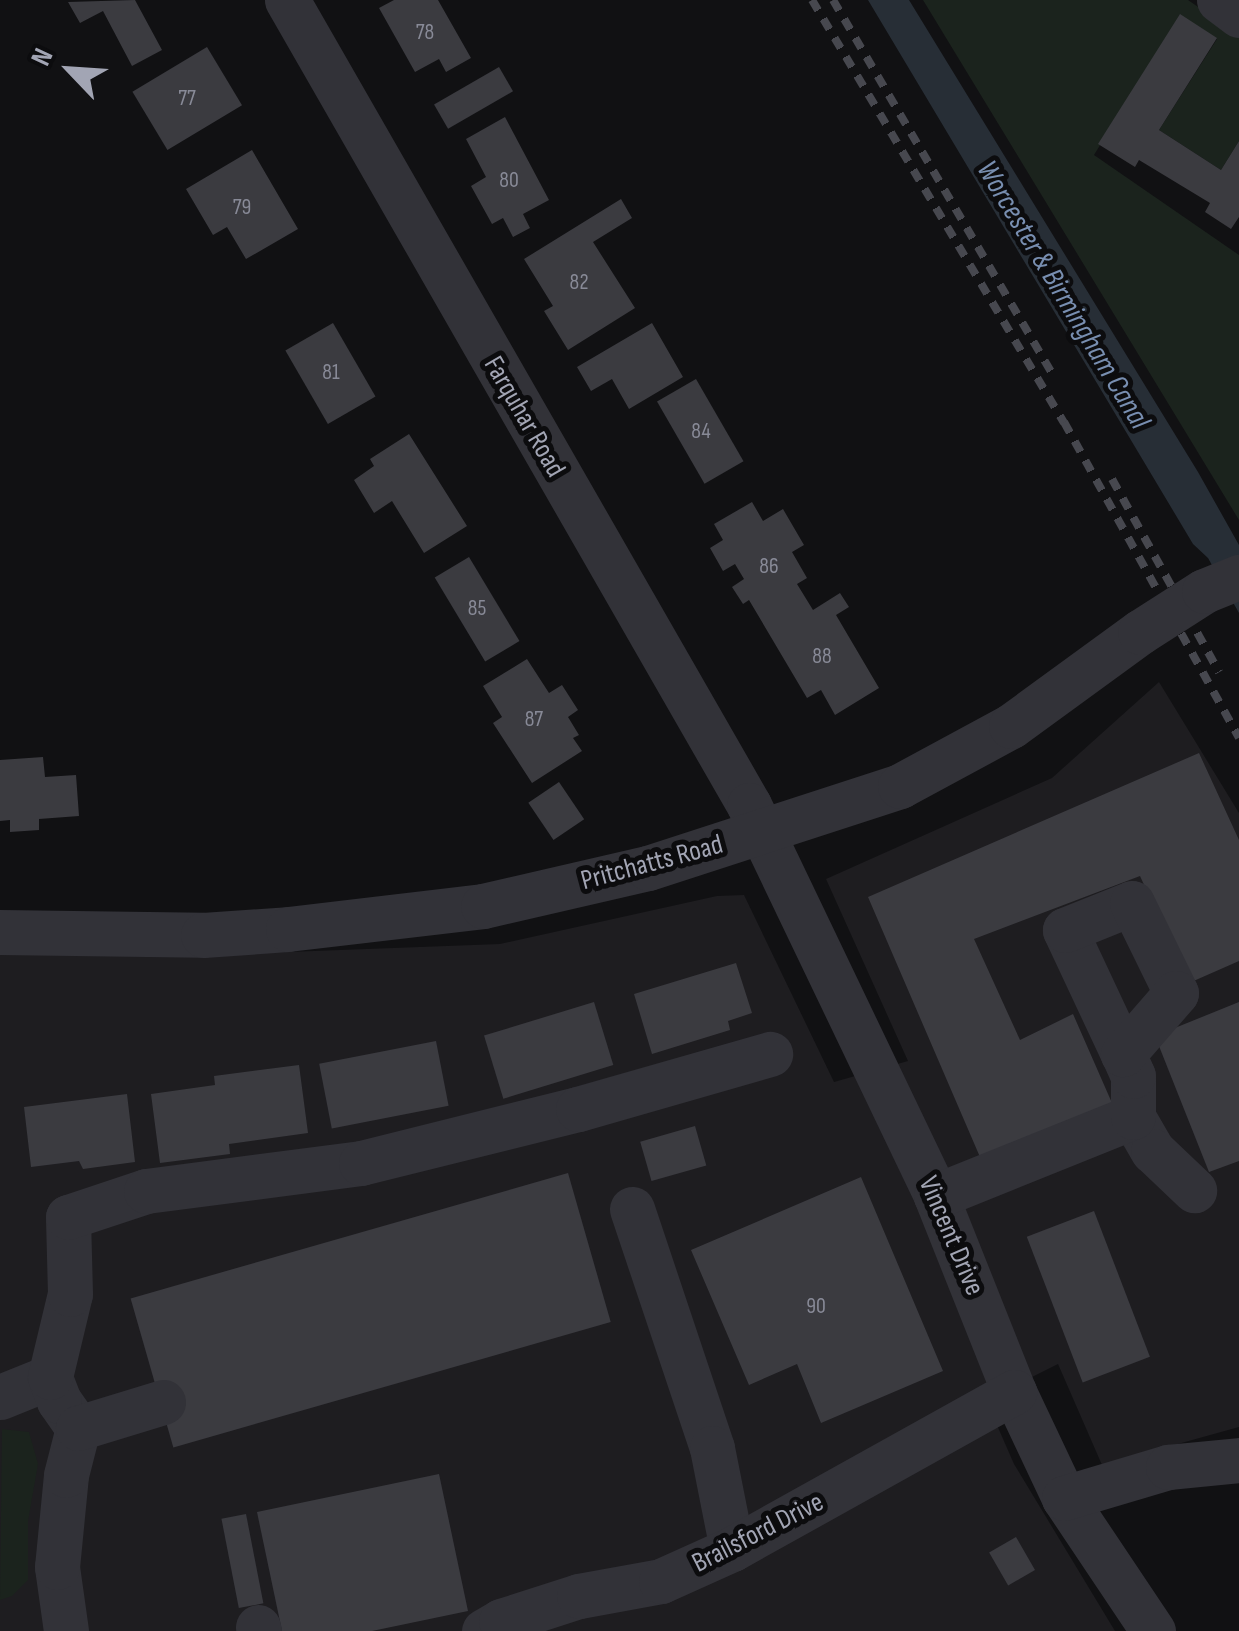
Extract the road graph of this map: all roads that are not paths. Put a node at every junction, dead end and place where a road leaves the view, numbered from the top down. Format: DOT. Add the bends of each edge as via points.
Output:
graph roads {
  1 [pos="287,0"];
  2 [pos="1219,0"];
  3 [pos="1239,15"];
  4 [pos="1239,578"];
  5 [pos="759,834"];
  6 [pos="0,932"];
  7 [pos="770,1054"];
  8 [pos="1123,1054"];
  9 [pos="1133,1117"];
  10 [pos="1194,1190"];
  11 [pos="936,1196"];
  12 [pos="632,1209"];
  13 [pos="50,1377"];
  14 [pos="1014,1392"];
  15 [pos="0,1397"];
  16 [pos="163,1402"];
  17 [pos="78,1428"];
  18 [pos="1239,1460"];
  19 [pos="1064,1498"];
  20 [pos="732,1549"];
  21 [pos="66,1631"];
  22 [pos="484,1631"];
  23 [pos="1153,1631"];
  1 -- 5 [label="street, Farquhar Road" via="749,805"];
  2 -- 3 [label="street"];
  4 -- 5 [label="street, Pritchatts Road, bridge" via="1204,591 1011,726 900,786"];
  5 -- 6 [label="street, Pritchatts Road" via="482,906 203,935"];
  5 -- 11 [label="street, Vincent Drive"];
  7 -- 13 [label="street" via="361,1163 146,1191 68,1218 70,1294"];
  8 -- 9 [label="street" via="1133,1076"];
  9 -- 10 [label="street" via="1153,1152"];
  9 -- 11 [label="street"];
  11 -- 14 [label="street, Vincent Drive"];
  12 -- 20 [label="street" via="712,1448"];
  13 -- 15 [label="street"];
  13 -- 17 [label="street"];
  14 -- 19 [label="street, Vincent Drive"];
  14 -- 20 [label="street, Brailsford Drive"];
  16 -- 17 [label="street"];
  17 -- 21 [label="street" via="57,1566"];
  18 -- 19 [label="street" via="1168,1467"];
  19 -- 23 [label="street, Vincent Drive"];
  20 -- 22 [label="street, Brailsford Drive" via="661,1581 579,1596"];
}
